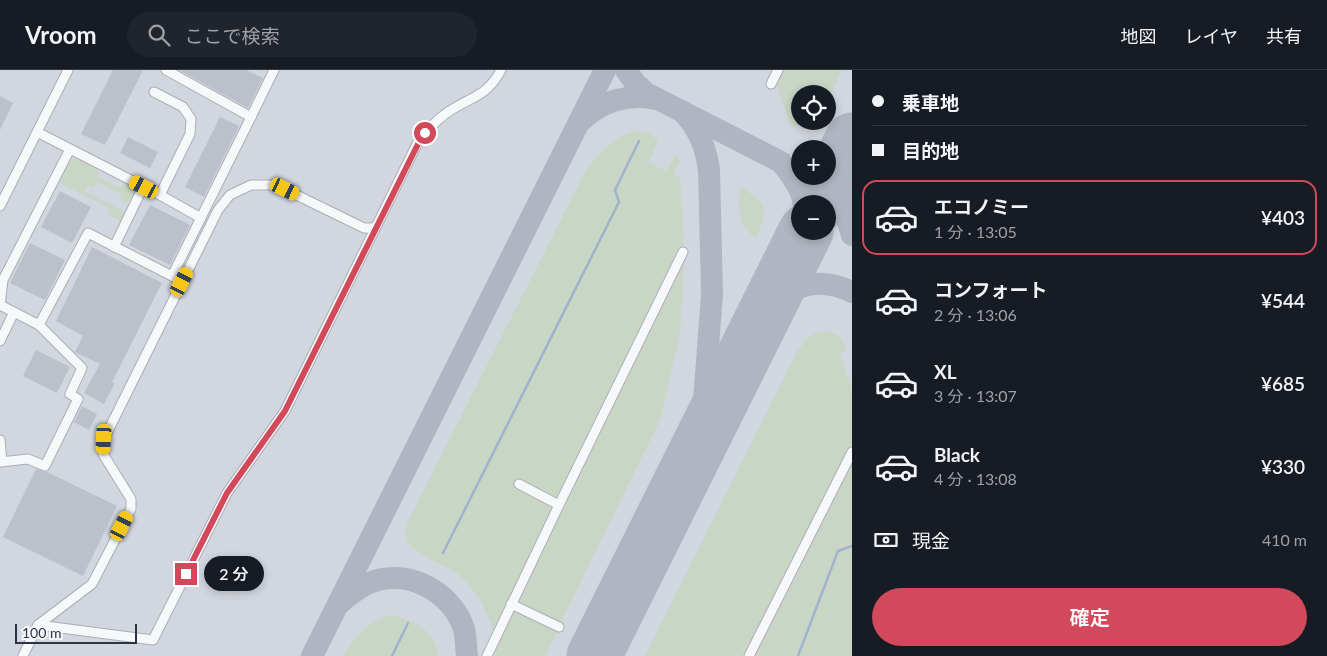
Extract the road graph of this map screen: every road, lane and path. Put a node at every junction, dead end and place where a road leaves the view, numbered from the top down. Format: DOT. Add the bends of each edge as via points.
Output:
graph roads {
  1 [pos="68,70"];
  2 [pos="166,70"];
  3 [pos="274,70"];
  4 [pos="501,70"];
  5 [pos="778,70"];
  6 [pos="771,84"];
  7 [pos="154,92"];
  8 [pos="251,117"];
  9 [pos="37,132"];
  10 [pos="70,148"];
  11 [pos="144,187"];
  12 [pos="160,195"];
  13 [pos="0,206"];
  14 [pos="201,218"];
  15 [pos="377,225"];
  16 [pos="114,247"];
  17 [pos="683,252"];
  18 [pos="172,276"];
  19 [pos="182,282"];
  20 [pos="0,306"];
  21 [pos="14,312"];
  22 [pos="39,324"];
  23 [pos="0,341"];
  24 [pos="0,440"];
  25 [pos="852,452"];
  26 [pos="1,462"];
  27 [pos="519,484"];
  28 [pos="559,505"];
  29 [pos="511,604"];
  30 [pos="38,625"];
  31 [pos="559,627"];
  32 [pos="23,656"];
  33 [pos="488,656"];
  34 [pos="749,656"];
  1 -- 9 [label="lane"];
  2 -- 8 [label="lane"];
  3 -- 8 [label="lane"];
  4 -- 15 [label="lane" via="483,94 444,114 425,133"];
  5 -- 6 [label="lane"];
  7 -- 12 [label="lane" via="183,108 191,119 190,134"];
  8 -- 14 [label="lane"];
  9 -- 10 [label="lane"];
  9 -- 13 [label="lane"];
  10 -- 11 [label="lane"];
  10 -- 20 [label="lane" via="4,280"];
  11 -- 12 [label="lane"];
  11 -- 16 [label="lane"];
  12 -- 14 [label="lane"];
  14 -- 18 [label="lane"];
  15 -- 19 [label="lane" via="364,228 276,185 251,185 230,194 218,210"];
  15 -- 30 [label="lane" via="285,411 227,493 154,640"];
  16 -- 18 [label="lane"];
  16 -- 22 [label="lane" via="88,234"];
  17 -- 28 [label="lane"];
  18 -- 19 [label="lane"];
  19 -- 30 [label="lane" via="104,439 103,454 131,499 131,509 92,584"];
  20 -- 21 [label="lane"];
  21 -- 22 [label="lane"];
  21 -- 23 [label="lane"];
  22 -- 26 [label="lane" via="82,368 70,394 78,399 45,466 28,459"];
  24 -- 26 [label="lane"];
  25 -- 34 [label="lane"];
  27 -- 28 [label="lane"];
  28 -- 29 [label="lane"];
  29 -- 31 [label="lane"];
  29 -- 33 [label="lane"];
  30 -- 32 [label="lane"];
}
